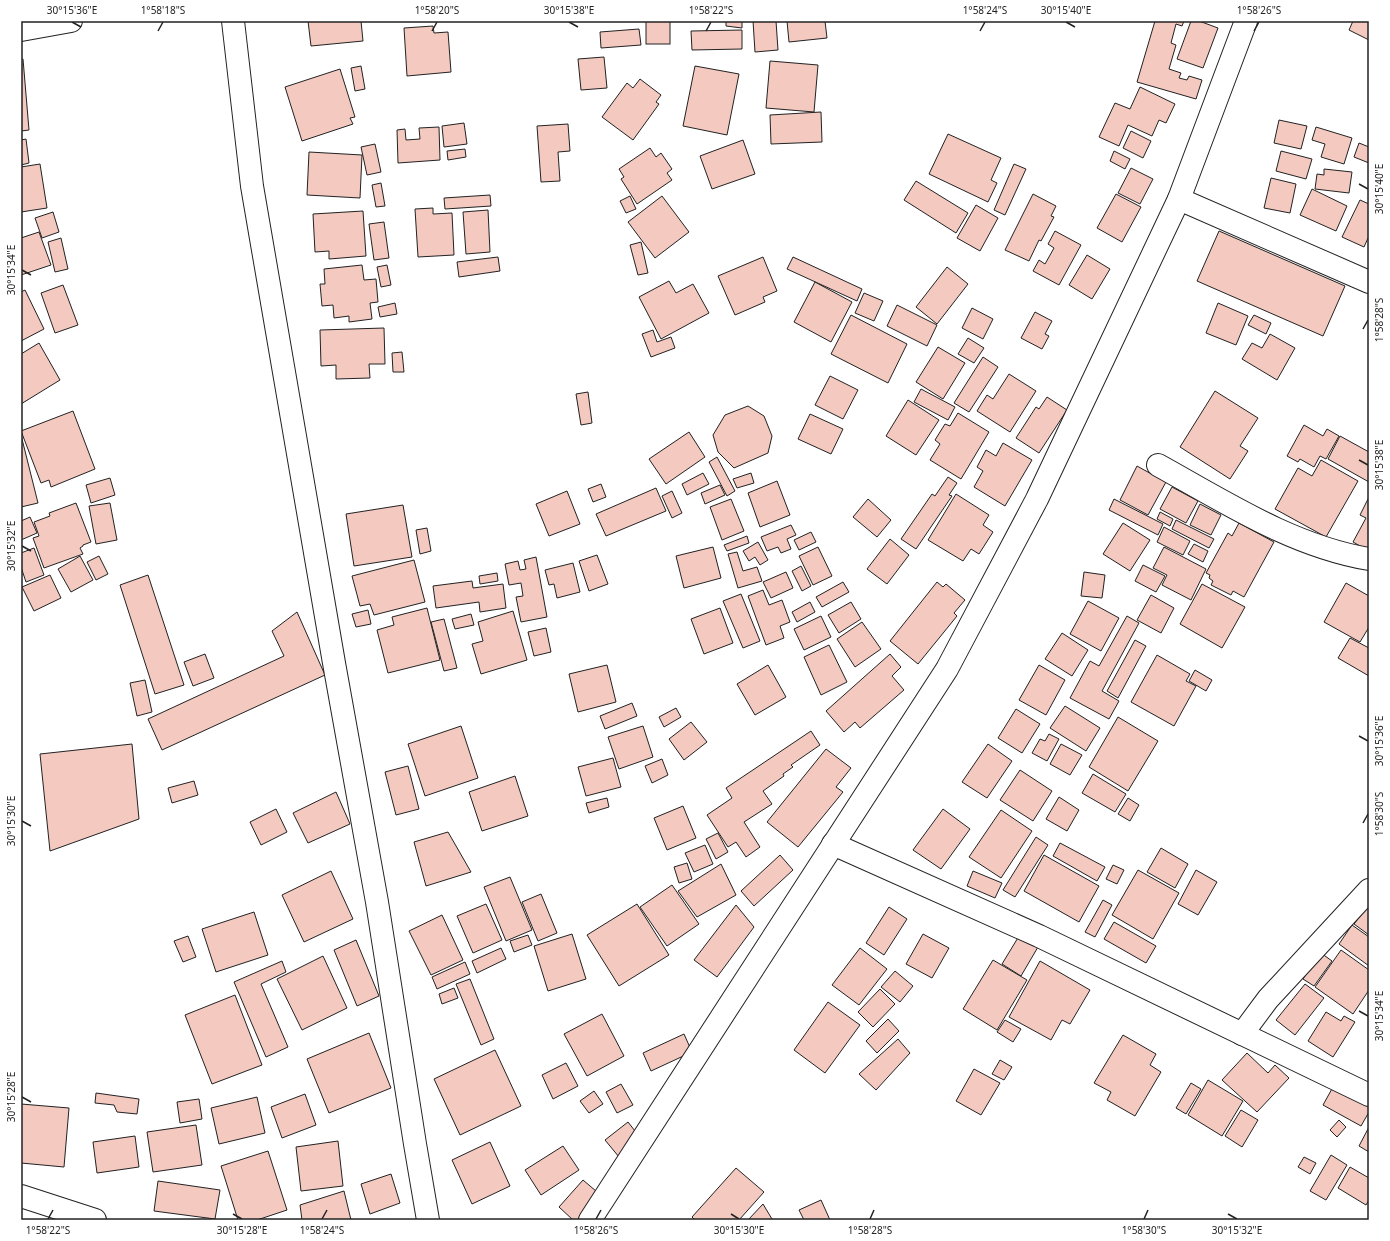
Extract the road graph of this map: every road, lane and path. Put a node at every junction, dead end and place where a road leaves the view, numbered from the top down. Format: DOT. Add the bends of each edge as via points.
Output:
graph roads {
  1 [pos="71,21"];
  2 [pos="233,21"];
  3 [pos="1246,21"];
  4 [pos="21,30"];
  5 [pos="1179,199"];
  6 [pos="1369,282"];
  7 [pos="1158,465"];
  8 [pos="1369,559"];
  9 [pos="833,844"];
  10 [pos="1369,890"];
  11 [pos="1242,1034"];
  12 [pos="1369,1095"];
  13 [pos="21,1196"];
  14 [pos="96,1220"];
  15 [pos="428,1220"];
  16 [pos="590,1220"];
  1 -- 4 [label="street"];
  2 -- 15 [label="street" via="252,186 332,656 377,902"];
  3 -- 5 [label="street"];
  5 -- 6 [label="street"];
  5 -- 9 [label="street" via="1037,500 947,669"];
  7 -- 8 [label="street" via="1274,529 1345,555"];
  9 -- 11 [label="street" via="1039,936"];
  9 -- 16 [label="street"];
  10 -- 11 [label="street" via="1268,998"];
  11 -- 12 [label="street"];
  13 -- 14 [label="street"];
}
